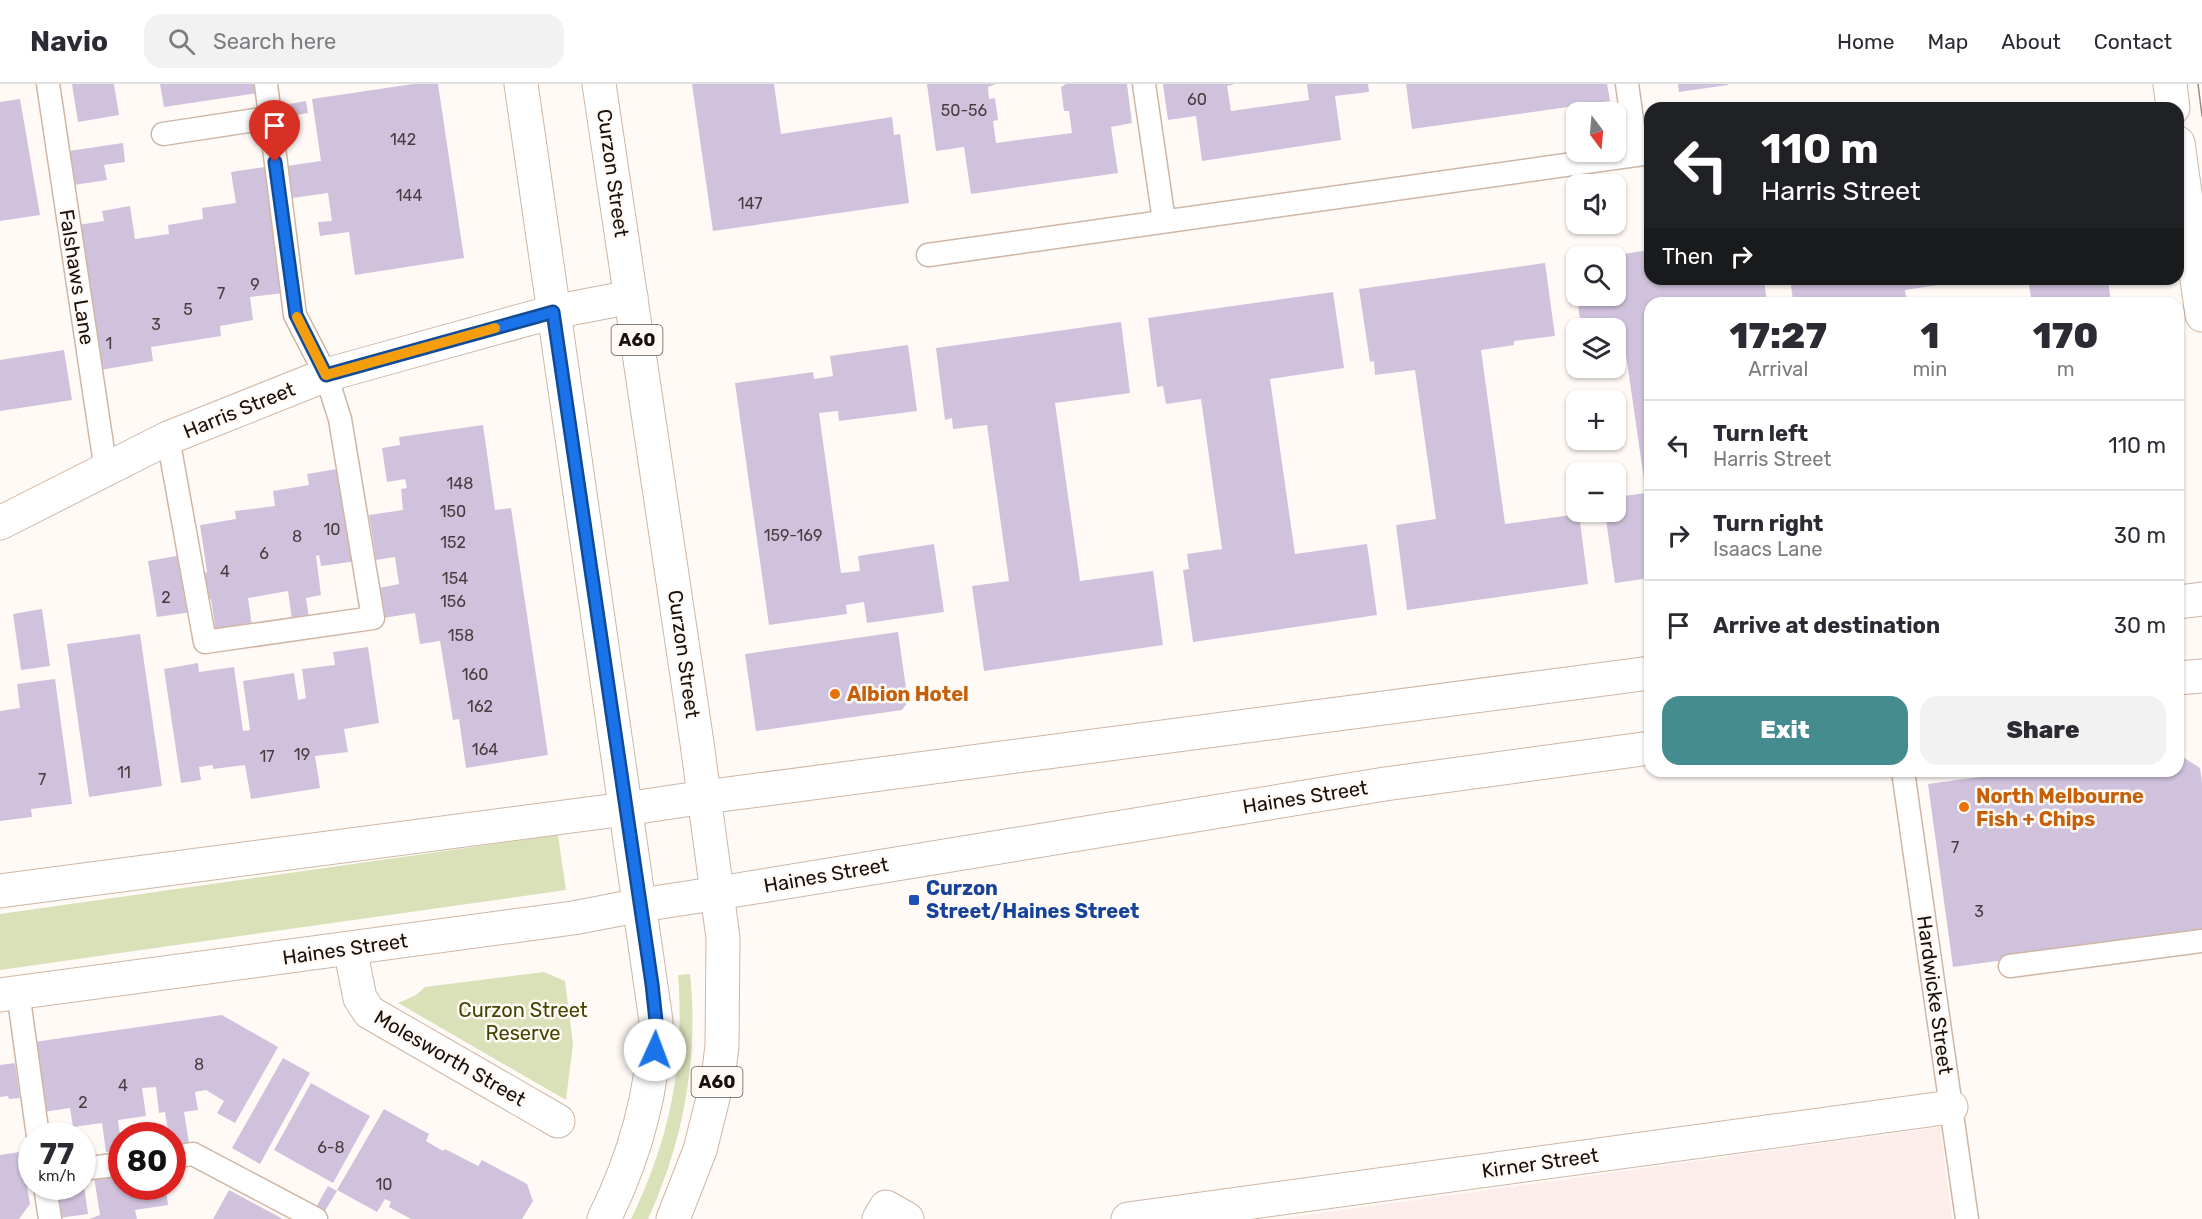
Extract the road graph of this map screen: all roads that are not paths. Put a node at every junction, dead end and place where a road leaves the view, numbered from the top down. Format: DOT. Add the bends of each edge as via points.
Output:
graph roads {
  1 [pos="48,84"];
  2 [pos="266,84"];
  3 [pos="521,84"];
  4 [pos="599,84"];
  5 [pos="1144,84"];
  6 [pos="1627,84"];
  7 [pos="2170,84"];
  8 [pos="2172,102"];
  9 [pos="269,118"];
  10 [pos="163,134"];
  11 [pos="1643,154"];
  12 [pos="2184,186"];
  13 [pos="1164,221"];
  14 [pos="928,255"];
  15 [pos="631,297"];
  16 [pos="553,312"];
  17 [pos="2202,315"];
  18 [pos="326,375"];
  19 [pos="168,438"];
  20 [pos="106,471"];
  21 [pos="0,523"];
  22 [pos="2202,599"];
  23 [pos="2184,601"];
  24 [pos="1644,674"];
  25 [pos="2202,676"];
  26 [pos="2184,678"];
  27 [pos="1644,749"];
  28 [pos="1903,777"];
  29 [pos="705,797"];
  30 [pos="625,808"];
  31 [pos="0,891"];
  32 [pos="719,892"];
  33 [pos="641,905"];
  34 [pos="2202,941"];
  35 [pos="350,948"];
  36 [pos="2010,966"];
  37 [pos="9,993"];
  38 [pos="1952,1107"];
  39 [pos="558,1121"];
  40 [pos="35,1122"];
  41 [pos="186,1155"];
  42 [pos="47,1200"];
  43 [pos="50,1219"];
  44 [pos="316,1219"];
  45 [pos="604,1219"];
  46 [pos="673,1219"];
  47 [pos="879,1219"];
  48 [pos="907,1219"];
  49 [pos="1128,1219"];
  50 [pos="1967,1219"];
  1 -- 20 [label="lane, Falshaws Lane"];
  2 -- 9 [label="lane"];
  3 -- 16 [label="main road"];
  4 -- 15 [label="main road, Curzon Street / A60"];
  5 -- 13 [label="lane"];
  6 -- 11 [label="lane"];
  7 -- 8 [label="main road"];
  9 -- 10 [label="lane"];
  9 -- 18 [label="lane" via="296,315"];
  11 -- 13 [label="lane"];
  12 -- 17 [label="main road"];
  13 -- 14 [label="lane"];
  15 -- 16 [label="main road, Harris Street"];
  15 -- 29 [label="main road, Curzon Street / A60"];
  16 -- 18 [label="main road, Harris Street"];
  16 -- 30 [label="main road"];
  18 -- 19 [label="main road, Harris Street"];
  18 -- 19 [label="lane" via="340,419 373,618 205,642"];
  19 -- 20 [label="main road, Harris Street"];
  20 -- 21 [label="main road, Harris Street"];
  22 -- 23 [label="main road"];
  24 -- 29 [label="main road"];
  25 -- 26 [label="main road"];
  27 -- 32 [label="main road, Haines Street" via="1385,784"];
  28 -- 38 [label="lane, Hardwicke Street"];
  29 -- 30 [label="main road"];
  29 -- 32 [label="main road, Curzon Street / A60"];
  30 -- 31 [label="main road"];
  30 -- 33 [label="main road"];
  32 -- 33 [label="main road, Haines Street"];
  32 -- 46 [label="main road, Curzon Street / A60" via="724,992 718,1078 700,1150"];
  33 -- 35 [label="main road, Haines Street"];
  33 -- 45 [label="main road" via="656,1031 651,1080 630,1157"];
  34 -- 36 [label="lane"];
  35 -- 37 [label="main road, Haines Street"];
  35 -- 39 [label="main road, Molesworth Street" via="360,998 369,1012"];
  37 -- 40 [label="lane"];
  38 -- 49 [label="main road, Kirner Street"];
  38 -- 50 [label="lane, Hardwicke Street"];
  41 -- 44 [label="lane" via="193,1154"];
  42 -- 43 [label="lane"];
  47 -- 48 [label="main road" via="886,1207"];
}
